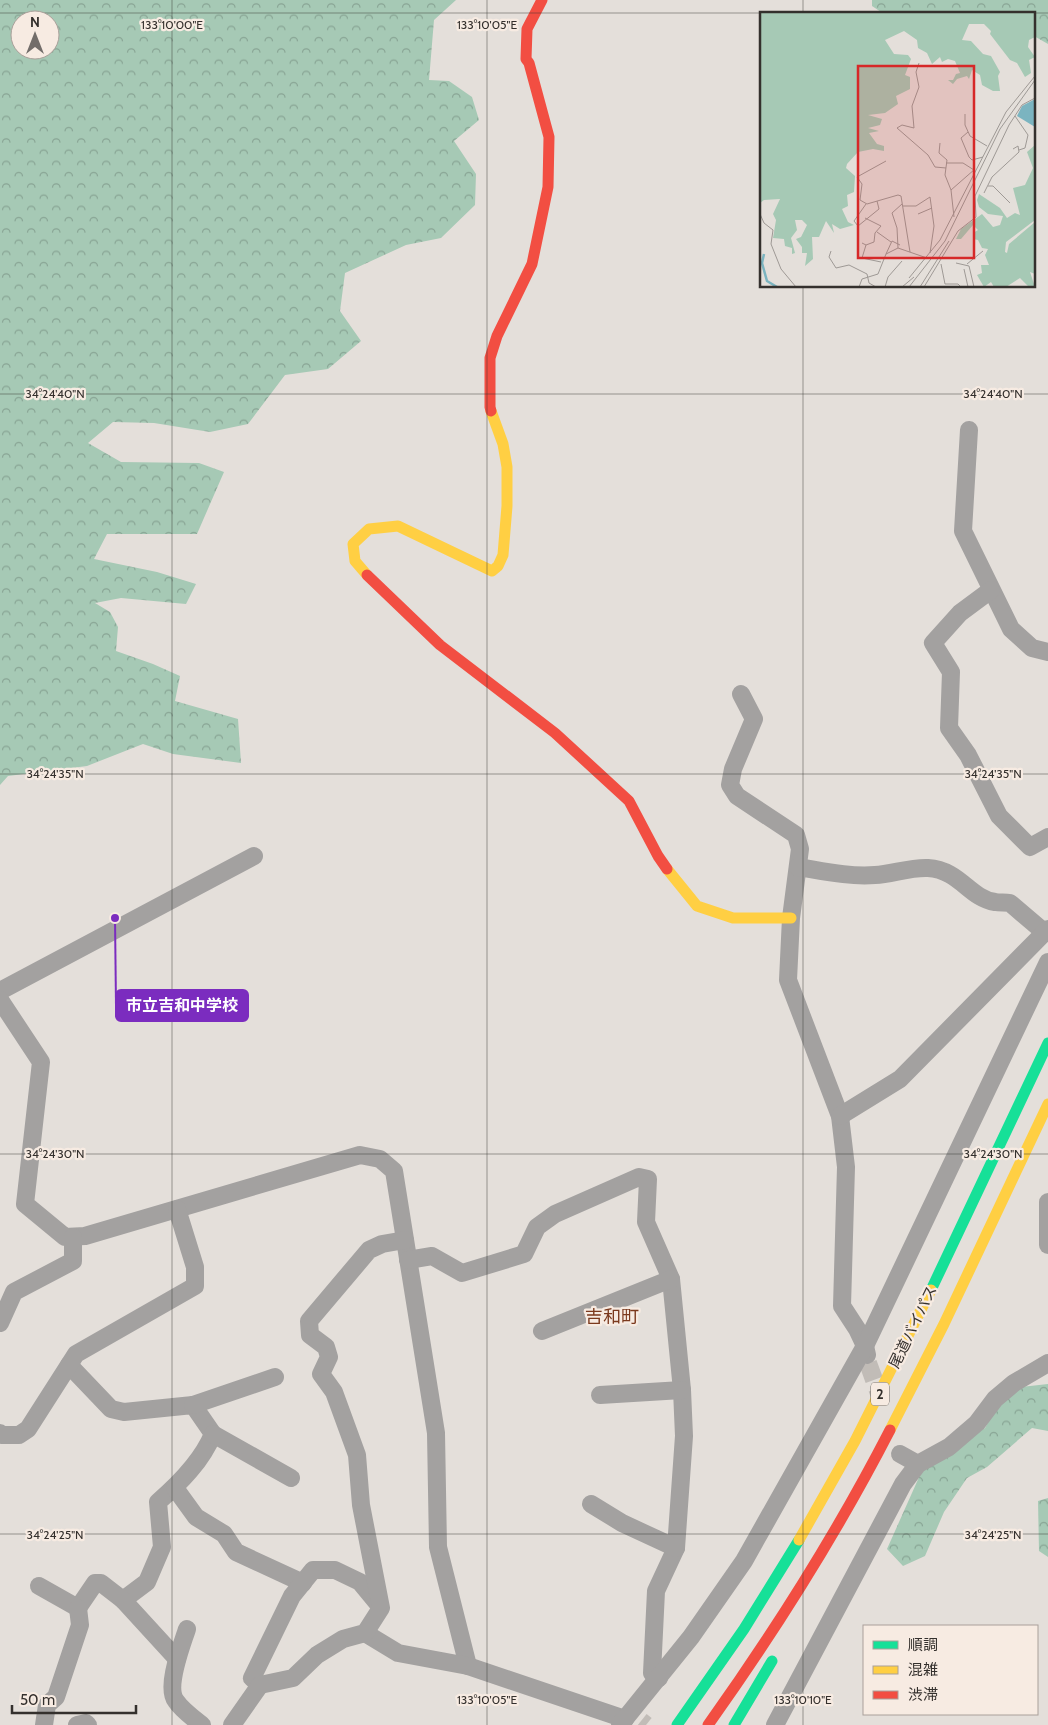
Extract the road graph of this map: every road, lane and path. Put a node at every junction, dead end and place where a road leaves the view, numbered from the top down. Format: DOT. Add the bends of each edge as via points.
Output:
graph roads {
  1 [pos="542,0"];
  2 [pos="969,430"];
  3 [pos="991,590"];
  4 [pos="1048,652"];
  5 [pos="741,694"];
  6 [pos="1048,837"];
  7 [pos="254,856"];
  8 [pos="798,867"];
  9 [pos="791,918"];
  10 [pos="1046,930"];
  11 [pos="1048,962"];
  12 [pos="0,991"];
  13 [pos="0,1000"];
  14 [pos="1048,1043"];
  15 [pos="1048,1104"];
  16 [pos="840,1116"];
  17 [pos="1048,1202"];
  18 [pos="177,1209"];
  19 [pos="73,1237"];
  20 [pos="405,1240"];
  21 [pos="1048,1245"];
  22 [pos="408,1260"];
  23 [pos="671,1279"];
  24 [pos="0,1323"];
  25 [pos="542,1331"];
  26 [pos="867,1354"];
  27 [pos="1048,1363"];
  28 [pos="69,1365"];
  29 [pos="275,1377"];
  30 [pos="682,1390"];
  31 [pos="600,1394"];
  32 [pos="193,1405"];
  33 [pos="0,1433"];
  34 [pos="213,1434"];
  35 [pos="900,1454"];
  36 [pos="918,1464"];
  37 [pos="867,1472"];
  38 [pos="291,1478"];
  39 [pos="175,1488"];
  40 [pos="591,1504"];
  41 [pos="676,1548"];
  42 [pos="781,1571"];
  43 [pos="303,1583"];
  44 [pos="39,1586"];
  45 [pos="123,1600"];
  46 [pos="78,1608"];
  47 [pos="381,1608"];
  48 [pos="791,1622"];
  49 [pos="187,1630"];
  50 [pos="366,1633"];
  51 [pos="778,1649"];
  52 [pos="177,1659"];
  53 [pos="468,1666"];
  54 [pos="701,1671"];
  55 [pos="659,1678"];
  56 [pos="260,1685"];
  57 [pos="629,1720"];
  58 [pos="44,1725"];
  59 [pos="77,1725"];
  60 [pos="88,1725"];
  61 [pos="202,1725"];
  62 [pos="232,1725"];
  63 [pos="677,1725"];
  64 [pos="708,1725"];
  65 [pos="734,1725"];
  66 [pos="775,1725"];
  1 -- 9 [label="main road" via="528,30 526,59 549,137 548,187 532,264 497,336 490,358 490,407 508,467 503,555 492,571 398,526 369,529 353,544 355,561 440,645 555,732 629,801 658,856 697,906 733,918"];
  2 -- 3 [label="street" via="963,531"];
  3 -- 4 [label="street" via="1012,629 1032,648"];
  3 -- 6 [label="street" via="960,613 933,643 951,672 949,728 968,755 999,816 1030,847"];
  5 -- 8 [label="street" via="754,719 730,784 737,796 796,835 800,849"];
  7 -- 12 [label="street"];
  8 -- 9 [label="street"];
  8 -- 10 [label="street" via="874,875 927,868 944,871 994,902 1010,902"];
  9 -- 16 [label="street" via="788,980"];
  10 -- 16 [label="street" via="900,1079"];
  11 -- 26 [label="street"];
  13 -- 19 [label="street" via="41,1062 25,1204 65,1237"];
  14 -- 42 [label="main road, 尾道バイパス / 2" via="884,1387"];
  15 -- 37 [label="main road, 尾道バイパス / 2" via="932,1346"];
  16 -- 26 [label="street" via="846,1167 842,1306 857,1329"];
  17 -- 21 [label="street"];
  18 -- 19 [label="street"];
  18 -- 20 [label="street" via="360,1155 380,1159 394,1171"];
  18 -- 28 [label="street" via="195,1267 195,1286 76,1354"];
  19 -- 24 [label="street" via="73,1261 14,1292"];
  20 -- 22 [label="street"];
  20 -- 47 [label="street" via="369,1250 309,1321 310,1335 326,1347 329,1357 321,1374 334,1392 357,1455 361,1505"];
  22 -- 23 [label="street" via="432,1256 462,1273 524,1254 536,1227 555,1214 639,1178 648,1178 646,1222"];
  22 -- 53 [label="street" via="436,1433 438,1547"];
  23 -- 25 [label="street"];
  23 -- 30 [label="street"];
  26 -- 55 [label="street" via="744,1561"];
  27 -- 36 [label="street" via="995,1400 977,1423 949,1447"];
  28 -- 32 [label="street" via="111,1408 124,1412"];
  28 -- 33 [label="street" via="28,1429 19,1435"];
  29 -- 32 [label="street"];
  30 -- 31 [label="street"];
  30 -- 41 [label="street" via="684,1436"];
  32 -- 34 [label="street"];
  34 -- 38 [label="street"];
  34 -- 39 [label="street" via="206,1450"];
  35 -- 36 [label="street"];
  36 -- 66 [label="street" via="902,1484"];
  37 -- 48 [label="main road"];
  37 -- 64 [label="main road, 尾道バイパス / 2" via="803,1583"];
  39 -- 43 [label="street" via="196,1517 224,1534 236,1552"];
  39 -- 45 [label="street" via="158,1502 162,1547 147,1582"];
  40 -- 41 [label="street" via="622,1523"];
  41 -- 55 [label="street" via="656,1591 652,1673"];
  42 -- 54 [label="main road"];
  42 -- 63 [label="main road, 尾道バイパス / 2"];
  43 -- 47 [label="street" via="314,1570 335,1570 360,1582"];
  43 -- 56 [label="street" via="292,1596 252,1678"];
  44 -- 46 [label="street"];
  45 -- 46 [label="street" via="101,1583 94,1583"];
  45 -- 52 [label="street"];
  46 -- 58 [label="street" via="80,1625 56,1697 47,1705"];
  47 -- 50 [label="street"];
  49 -- 52 [label="street"];
  50 -- 53 [label="street" via="398,1653"];
  50 -- 56 [label="street" via="343,1639 317,1655 293,1678"];
  51 -- 65 [label="main road"];
  52 -- 61 [label="street" via="172,1687 174,1700"];
  53 -- 57 [label="street"];
  55 -- 57 [label="street"];
  56 -- 62 [label="street"];
  59 -- 60 [label="street"];
}
